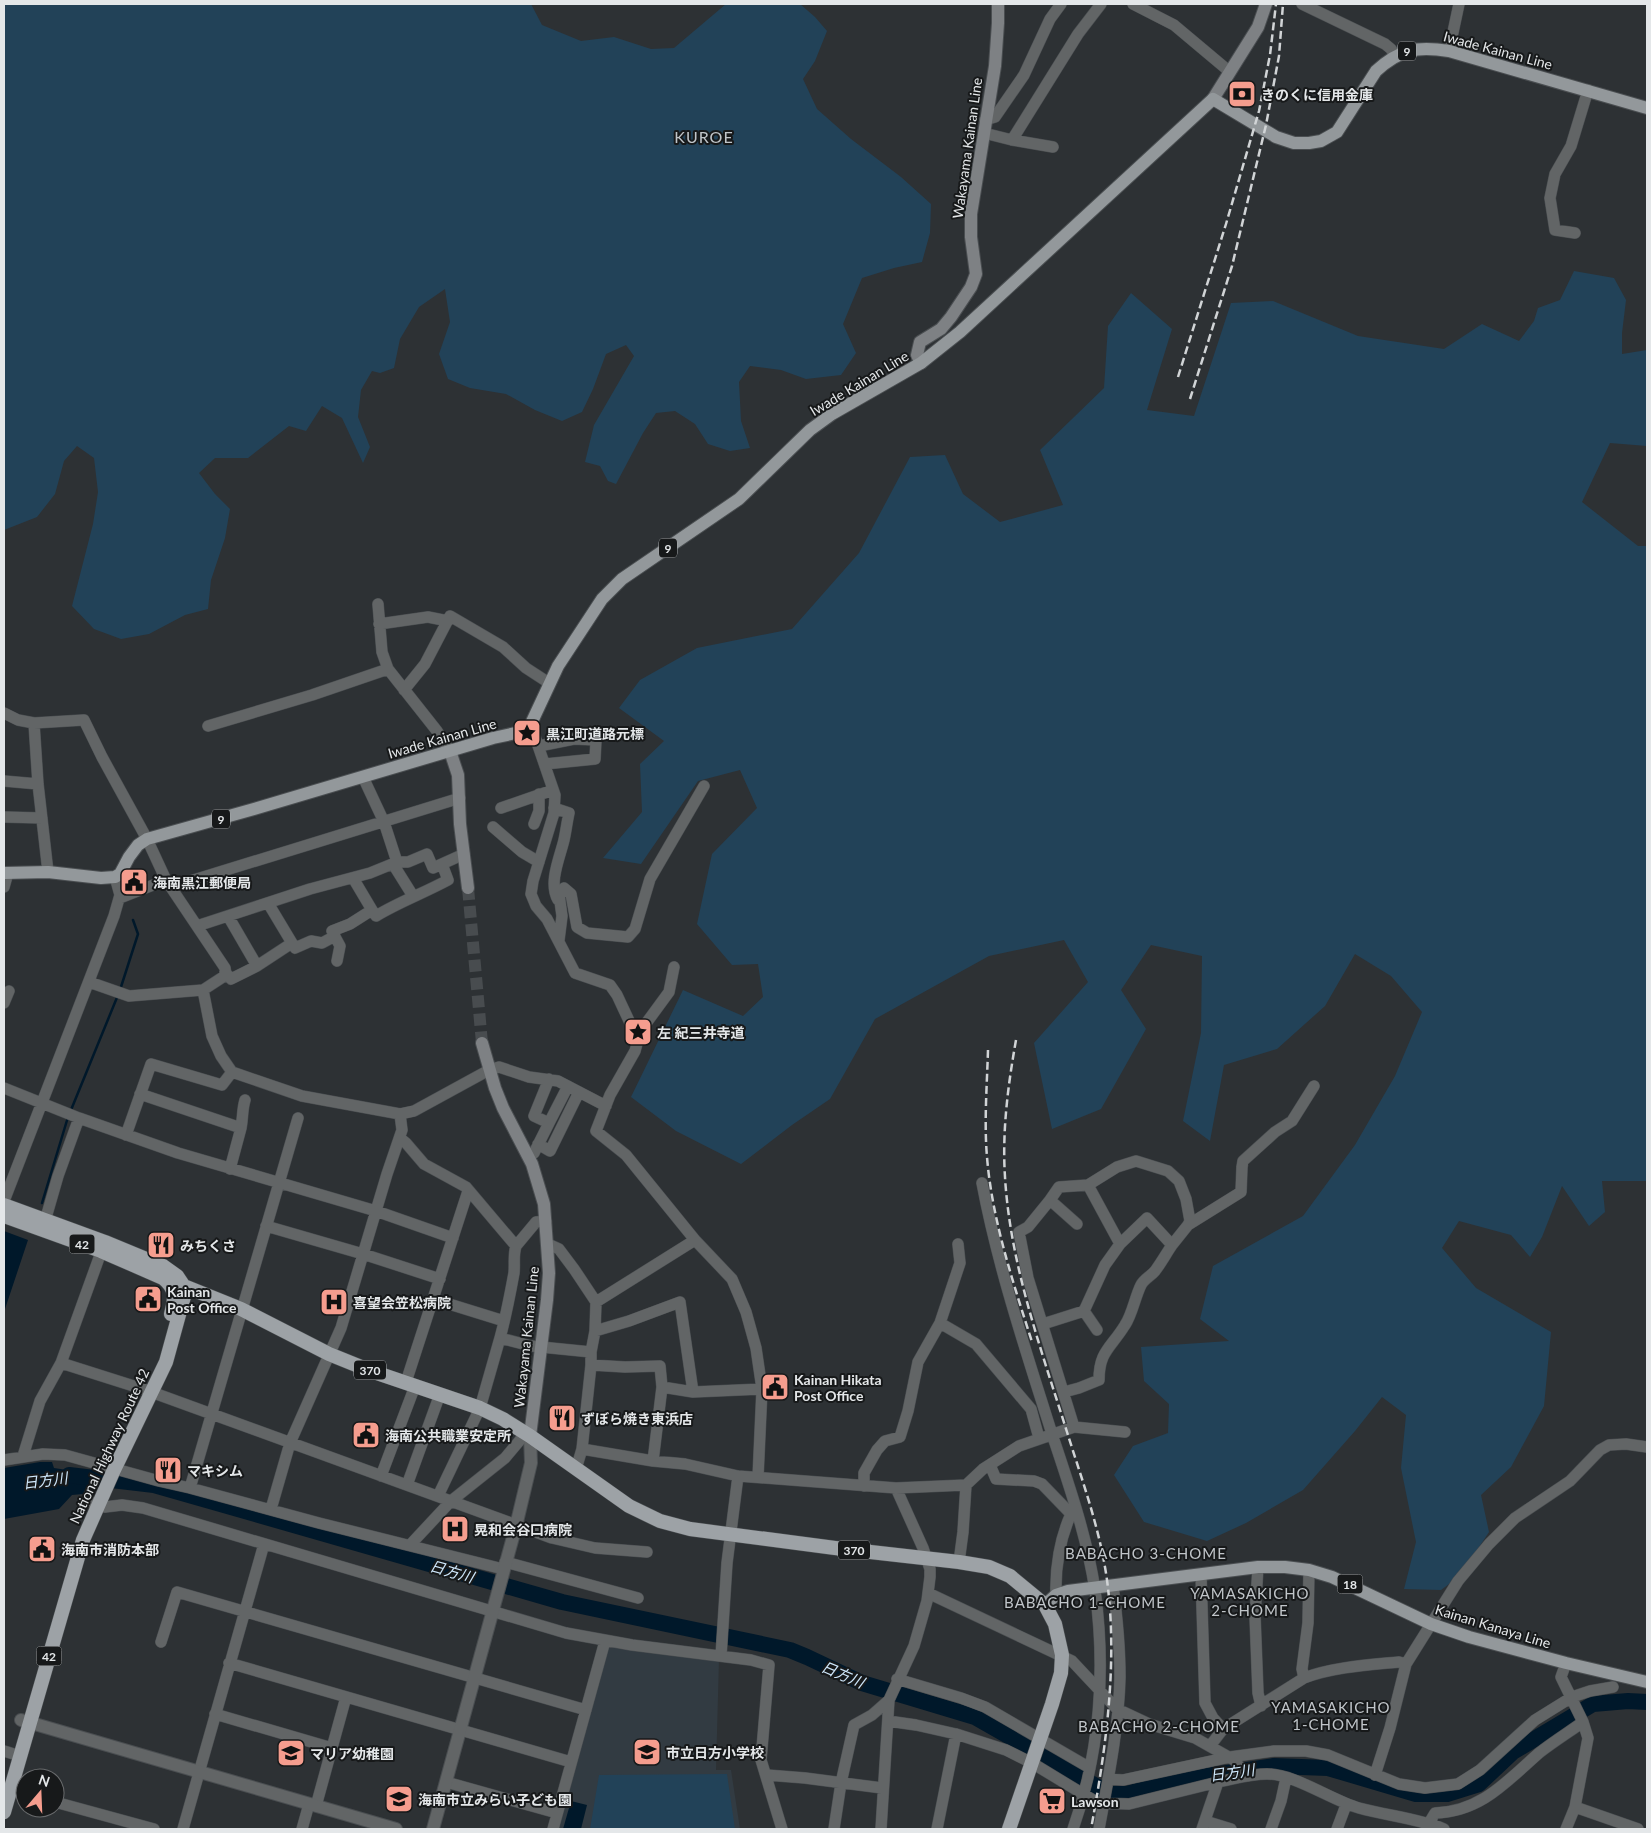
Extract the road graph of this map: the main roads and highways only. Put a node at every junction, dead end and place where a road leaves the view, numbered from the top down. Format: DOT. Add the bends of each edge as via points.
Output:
graph roads {
  1 [pos="998,4"];
  2 [pos="1266,4"];
  3 [pos="1213,99"];
  4 [pos="1647,108"];
  5 [pos="921,363"];
  6 [pos="450,751"];
  7 [pos="6,873"];
  8 [pos="468,888"];
  9 [pos="482,1043"];
  10 [pos="4,1205"];
  11 [pos="4,1216"];
  12 [pos="44,1225"];
  13 [pos="161,1271"];
  14 [pos="183,1285"];
  15 [pos="212,1296"];
  16 [pos="180,1312"];
  17 [pos="147,1391"];
  18 [pos="528,1434"];
  19 [pos="1045,1605"];
  20 [pos="1647,1682"];
  21 [pos="12,1754"];
  22 [pos="6,1785"];
  23 [pos="4,1812"];
  24 [pos="1009,1829"];
  1 -- 5 [label="main road, Wakayama Kainan Line" via="995,66 971,214 976,274 952,317 941,329 920,342 918,355"];
  2 -- 3 [label="main road" via="1258,27"];
  3 -- 4 [label="main road, Iwade Kainan Line / 9" via="1276,137 1294,142 1321,141 1337,132 1376,71 1406,51 1432,48"];
  3 -- 5 [label="main road, Iwade Kainan Line / 9" via="967,326"];
  5 -- 6 [label="main road, Iwade Kainan Line / 9" via="832,414 810,430 739,499 622,579 602,599 549,683 529,728"];
  6 -- 7 [label="main road, Iwade Kainan Line / 9" via="148,839 138,845 115,877 48,872"];
  6 -- 8 [label="main road" via="458,775"];
  9 -- 18 [label="main road, Wakayama Kainan Line" via="503,1108 532,1164 544,1204 549,1273"];
  10 -- 12 [label="highway, National Highway Route 42 / 42"];
  11 -- 12 [label="highway, National Highway Route 42 / 42"];
  12 -- 13 [label="highway, National Highway Route 42 / 42"];
  13 -- 14 [label="highway, 370"];
  13 -- 15 [label="highway, 370" via="180,1273"];
  13 -- 17 [label="highway, National Highway Route 42 / 42" via="171,1285 175,1299"];
  14 -- 15 [label="highway, 370"];
  14 -- 16 [label="highway, National Highway Route 42 / 42" via="185,1296"];
  15 -- 16 [label="highway, 370" via="193,1294"];
  15 -- 18 [label="highway, 370" via="329,1354 480,1408"];
  16 -- 17 [label="highway, National Highway Route 42 / 42" via="166,1362"];
  17 -- 21 [label="highway, National Highway Route 42 / 42" via="95,1501 75,1535 26,1721"];
  18 -- 19 [label="highway, 370" via="629,1506 660,1521 690,1529 988,1567 1010,1576"];
  19 -- 20 [label="main road, Kainan Kanaya Line / 18" via="1056,1595 1068,1591 1258,1567 1285,1567 1332,1577 1432,1624 1469,1637"];
  19 -- 24 [label="highway, 370" via="1055,1624 1062,1655 1061,1673"];
  21 -- 22 [label="highway, National Highway Route 42 / 42"];
  22 -- 23 [label="highway, National Highway Route 42 / 42"];
}
